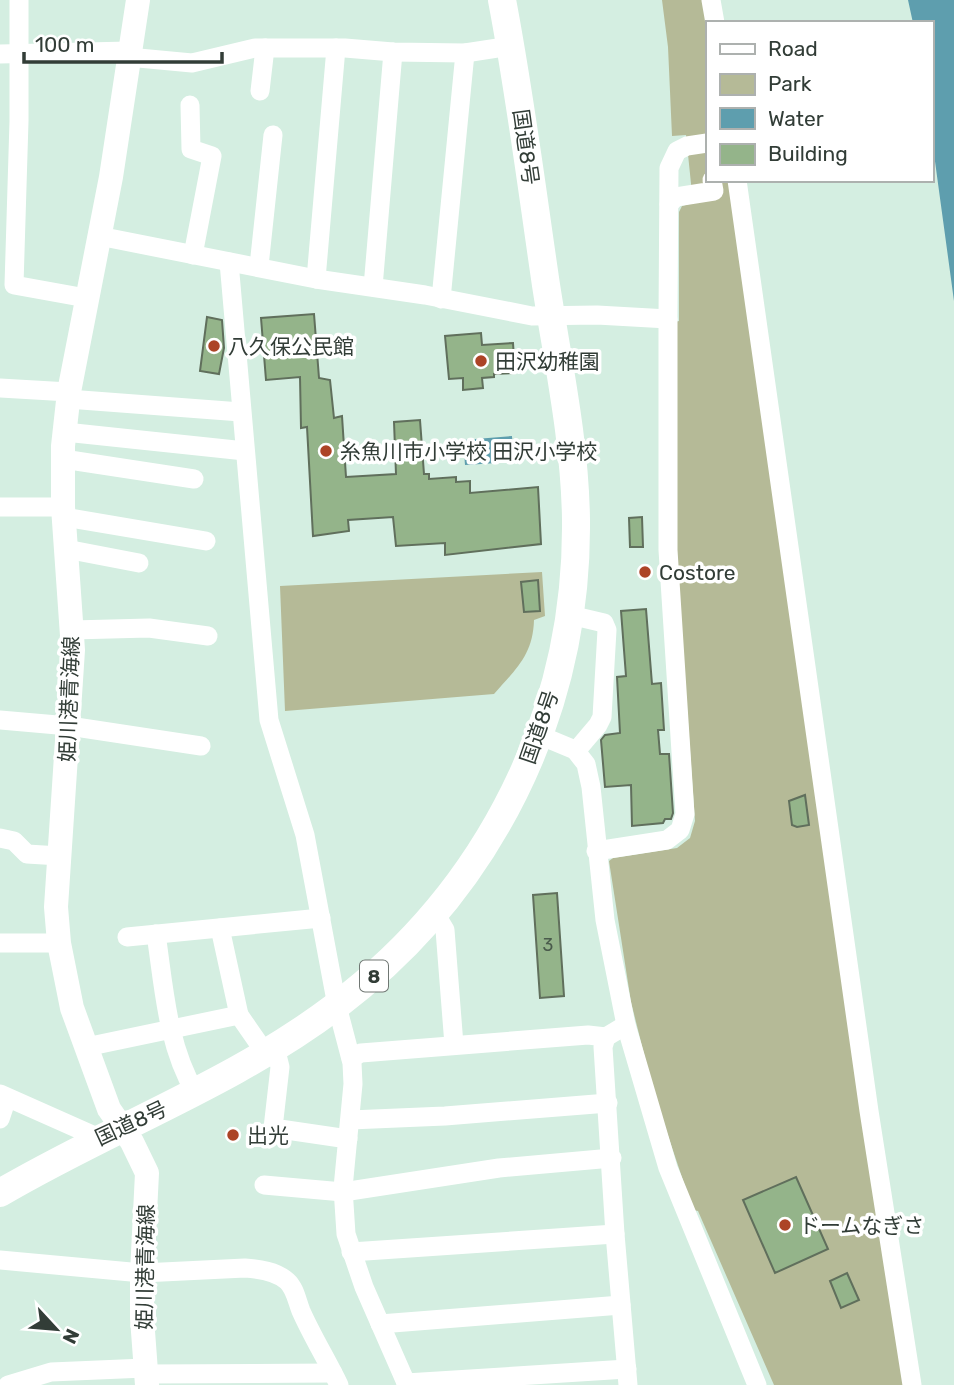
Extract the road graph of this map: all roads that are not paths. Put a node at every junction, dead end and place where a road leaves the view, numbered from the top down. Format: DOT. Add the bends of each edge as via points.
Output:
graph roads {
  1 [pos="19,0"];
  2 [pos="138,0"];
  3 [pos="502,0"];
  4 [pos="711,0"];
  5 [pos="715,21"];
  6 [pos="511,46"];
  7 [pos="265,48"];
  8 [pos="336,48"];
  9 [pos="393,52"];
  10 [pos="9,53"];
  11 [pos="465,53"];
  12 [pos="129,54"];
  13 [pos="260,91"];
  14 [pos="190,105"];
  15 [pos="273,135"];
  16 [pos="706,143"];
  17 [pos="712,182"];
  18 [pos="737,182"];
  19 [pos="669,204"];
  20 [pos="99,236"];
  21 [pos="193,255"];
  22 [pos="229,262"];
  23 [pos="259,266"];
  24 [pos="316,279"];
  25 [pos="373,288"];
  26 [pos="86,298"];
  27 [pos="441,299"];
  28 [pos="551,317"];
  29 [pos="668,319"];
  30 [pos="0,388"];
  31 [pos="68,396"];
  32 [pos="242,412"];
  33 [pos="65,432"];
  34 [pos="245,451"];
  35 [pos="63,459"];
  36 [pos="194,479"];
  37 [pos="0,507"];
  38 [pos="64,512"];
  39 [pos="206,541"];
  40 [pos="66,549"];
  41 [pos="139,564"];
  42 [pos="570,615"];
  43 [pos="72,630"];
  44 [pos="208,636"];
  45 [pos="0,720"];
  46 [pos="69,726"];
  47 [pos="539,735"];
  48 [pos="201,746"];
  49 [pos="576,751"];
  50 [pos="0,838"];
  51 [pos="596,851"];
  52 [pos="60,856"];
  53 [pos="436,915"];
  54 [pos="321,918"];
  55 [pos="220,928"];
  56 [pos="156,934"];
  57 [pos="127,937"];
  58 [pos="0,943"];
  59 [pos="58,943"];
  60 [pos="337,1006"];
  61 [pos="239,1015"];
  62 [pos="626,1025"];
  63 [pos="171,1029"];
  64 [pos="607,1037"];
  65 [pos="454,1045"];
  66 [pos="86,1047"];
  67 [pos="270,1050"];
  68 [pos="351,1058"];
  69 [pos="195,1091"];
  70 [pos="4,1096"];
  71 [pos="608,1103"];
  72 [pos="0,1119"];
  73 [pos="349,1130"];
  74 [pos="111,1134"];
  75 [pos="612,1158"];
  76 [pos="264,1185"];
  77 [pos="343,1192"];
  78 [pos="0,1193"];
  79 [pos="615,1234"];
  80 [pos="351,1252"];
  81 [pos="0,1260"];
  82 [pos="142,1273"];
  83 [pos="621,1305"];
  84 [pos="380,1324"];
  85 [pos="146,1376"];
  86 [pos="628,1377"];
  87 [pos="336,1379"];
  88 [pos="406,1384"];
  89 [pos="11,1385"];
  90 [pos="757,1385"];
  91 [pos="912,1385"];
  1 -- 10 [label="street"];
  2 -- 12 [label="main road, 姫川港青海線"];
  3 -- 6 [label="highway, 国道8号 / 8"];
  4 -- 5 [label="street"];
  6 -- 11 [label="street"];
  6 -- 28 [label="highway, 国道8号 / 8"];
  7 -- 8 [label="street"];
  7 -- 12 [label="street" via="192,63"];
  7 -- 13 [label="street"];
  8 -- 9 [label="street"];
  8 -- 24 [label="street"];
  9 -- 11 [label="street"];
  9 -- 25 [label="street"];
  10 -- 12 [label="street"];
  10 -- 26 [label="street" via="19,121 14,285"];
  11 -- 27 [label="street"];
  12 -- 20 [label="main road, 姫川港青海線"];
  14 -- 21 [label="street" via="191,149 212,156"];
  15 -- 23 [label="street"];
  16 -- 19 [label="street" via="684,147 672,157"];
  17 -- 19 [label="street" via="714,191 676,197"];
  18 -- 91 [label="street"];
  19 -- 29 [label="street"];
  20 -- 21 [label="street"];
  20 -- 26 [label="main road, 姫川港青海線"];
  21 -- 22 [label="street"];
  22 -- 23 [label="street"];
  22 -- 32 [label="street"];
  23 -- 24 [label="street"];
  24 -- 25 [label="street"];
  25 -- 27 [label="street"];
  26 -- 31 [label="main road, 姫川港青海線"];
  27 -- 28 [label="street"];
  28 -- 29 [label="street"];
  28 -- 42 [label="highway, 国道8号 / 8" via="575,490"];
  29 -- 51 [label="street" via="668,550 685,814 680,830 667,840"];
  30 -- 31 [label="street"];
  31 -- 32 [label="street"];
  31 -- 33 [label="main road, 姫川港青海線"];
  32 -- 34 [label="street"];
  33 -- 34 [label="street"];
  33 -- 35 [label="main road, 姫川港青海線"];
  34 -- 54 [label="street" via="269,720 305,835"];
  35 -- 36 [label="street"];
  35 -- 38 [label="main road, 姫川港青海線"];
  37 -- 38 [label="street"];
  38 -- 39 [label="street"];
  38 -- 40 [label="main road, 姫川港青海線"];
  40 -- 41 [label="street"];
  40 -- 43 [label="main road, 姫川港青海線"];
  42 -- 47 [label="highway, 国道8号 / 8"];
  42 -- 49 [label="street" via="604,623 607,630 602,716"];
  43 -- 44 [label="street" via="149,628"];
  43 -- 46 [label="main road, 姫川港青海線"];
  45 -- 46 [label="street"];
  46 -- 48 [label="street"];
  46 -- 52 [label="main road, 姫川港青海線"];
  47 -- 49 [label="street"];
  47 -- 53 [label="highway, 国道8号 / 8" via="495,830"];
  49 -- 51 [label="street" via="589,774"];
  50 -- 52 [label="street" via="13,841 27,854"];
  51 -- 62 [label="street" via="609,949"];
  52 -- 59 [label="main road, 姫川港青海線"];
  53 -- 60 [label="highway, 国道8号 / 8"];
  53 -- 65 [label="street" via="445,930"];
  54 -- 55 [label="street"];
  54 -- 60 [label="street"];
  55 -- 56 [label="street"];
  55 -- 61 [label="street"];
  56 -- 57 [label="street"];
  56 -- 63 [label="street"];
  58 -- 59 [label="street"];
  59 -- 66 [label="main road, 姫川港青海線"];
  60 -- 67 [label="highway, 国道8号 / 8"];
  60 -- 68 [label="street"];
  61 -- 63 [label="street"];
  61 -- 67 [label="street"];
  62 -- 64 [label="street"];
  62 -- 90 [label="street" via="668,1168"];
  63 -- 66 [label="street"];
  63 -- 69 [label="street" via="183,1072"];
  64 -- 65 [label="street"];
  64 -- 71 [label="street" via="603,1047"];
  65 -- 68 [label="street" via="361,1053"];
  66 -- 74 [label="main road, 姫川港青海線" via="109,1110"];
  67 -- 69 [label="highway, 国道8号 / 8"];
  67 -- 73 [label="street" via="280,1068 273,1128"];
  68 -- 73 [label="street"];
  69 -- 74 [label="highway, 国道8号 / 8"];
  70 -- 72 [label="street"];
  70 -- 74 [label="street"];
  71 -- 73 [label="street" via="445,1116"];
  71 -- 75 [label="street"];
  73 -- 77 [label="street"];
  74 -- 78 [label="highway, 国道8号 / 8"];
  74 -- 82 [label="main road, 姫川港青海線" via="138,1151 146,1173"];
  75 -- 77 [label="street" via="499,1168"];
  75 -- 79 [label="street"];
  76 -- 77 [label="street"];
  77 -- 80 [label="street"];
  79 -- 80 [label="street"];
  79 -- 83 [label="street"];
  80 -- 84 [label="street"];
  81 -- 82 [label="street"];
  82 -- 85 [label="main road, 姫川港青海線"];
  82 -- 87 [label="street" via="245,1268 278,1276 295,1294"];
  83 -- 84 [label="street"];
  83 -- 86 [label="street"];
  84 -- 88 [label="street"];
  85 -- 87 [label="street"];
  85 -- 89 [label="street" via="51,1372"];
  86 -- 88 [label="street"];
}
